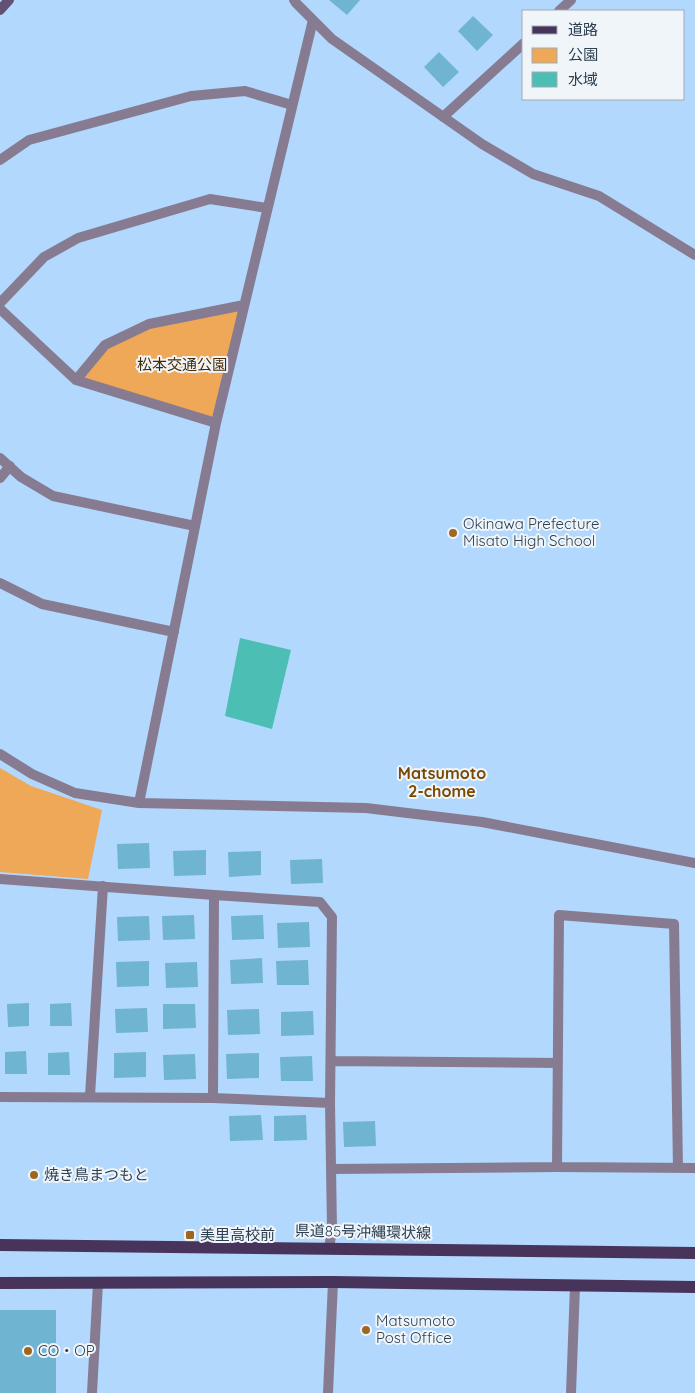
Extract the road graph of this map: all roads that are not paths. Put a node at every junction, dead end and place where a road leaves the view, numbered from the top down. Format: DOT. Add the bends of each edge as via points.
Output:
graph roads {
  1 [pos="9,0"];
  2 [pos="294,0"];
  3 [pos="571,0"];
  4 [pos="0,10"];
  5 [pos="559,10"];
  6 [pos="313,20"];
  7 [pos="522,45"];
  8 [pos="292,105"];
  9 [pos="443,117"];
  10 [pos="0,160"];
  11 [pos="268,208"];
  12 [pos="695,255"];
  13 [pos="0,302"];
  14 [pos="244,305"];
  15 [pos="0,309"];
  16 [pos="76,380"];
  17 [pos="216,423"];
  18 [pos="0,458"];
  19 [pos="10,466"];
  20 [pos="0,478"];
  21 [pos="195,526"];
  22 [pos="0,583"];
  23 [pos="174,632"];
  24 [pos="0,754"];
  25 [pos="139,802"];
  26 [pos="695,863"];
  27 [pos="0,879"];
  28 [pos="103,886"];
  29 [pos="214,896"];
  30 [pos="331,1061"];
  31 [pos="558,1063"];
  32 [pos="0,1096"];
  33 [pos="90,1096"];
  34 [pos="213,1098"];
  35 [pos="330,1103"];
  36 [pos="557,1166"];
  37 [pos="678,1168"];
  38 [pos="695,1168"];
  39 [pos="331,1169"];
  40 [pos="0,1245"];
  41 [pos="329,1248"];
  42 [pos="695,1253"];
  43 [pos="333,1282"];
  44 [pos="0,1283"];
  45 [pos="98,1283"];
  46 [pos="575,1286"];
  47 [pos="695,1287"];
  48 [pos="92,1393"];
  49 [pos="328,1393"];
  50 [pos="570,1393"];
  1 -- 4 [label="main road"];
  2 -- 6 [label="street"];
  3 -- 5 [label="street"];
  6 -- 8 [label="street"];
  6 -- 9 [label="street" via="332,40"];
  7 -- 9 [label="street"];
  8 -- 10 [label="street" via="245,91 191,96 29,140"];
  8 -- 11 [label="street"];
  9 -- 12 [label="street" via="533,174 600,196"];
  11 -- 13 [label="street" via="210,199 78,238 44,257"];
  11 -- 14 [label="street"];
  14 -- 16 [label="street" via="148,324 105,345"];
  14 -- 17 [label="street"];
  15 -- 16 [label="street"];
  16 -- 17 [label="street"];
  17 -- 21 [label="street"];
  18 -- 19 [label="street"];
  19 -- 20 [label="street"];
  19 -- 21 [label="street" via="21,477 53,496"];
  21 -- 23 [label="street"];
  22 -- 23 [label="street" via="42,604"];
  23 -- 25 [label="street"];
  24 -- 25 [label="street" via="32,774 75,793"];
  25 -- 26 [label="street" via="366,808 482,822"];
  27 -- 28 [label="street"];
  28 -- 29 [label="street"];
  28 -- 33 [label="street"];
  29 -- 30 [label="street" via="320,902 332,917"];
  29 -- 34 [label="street"];
  30 -- 31 [label="street"];
  30 -- 35 [label="street"];
  31 -- 36 [label="street"];
  31 -- 37 [label="street" via="558,915 674,924"];
  32 -- 33 [label="street"];
  33 -- 34 [label="street"];
  34 -- 35 [label="street"];
  35 -- 39 [label="street"];
  36 -- 37 [label="street"];
  36 -- 39 [label="street"];
  37 -- 38 [label="street"];
  39 -- 41 [label="street" via="332,1230"];
  40 -- 41 [label="main road, 県道85号沖縄環状線"];
  41 -- 42 [label="main road, 県道85号沖縄環状線"];
  43 -- 45 [label="main road"];
  43 -- 46 [label="main road"];
  43 -- 49 [label="street"];
  44 -- 45 [label="main road"];
  45 -- 48 [label="street"];
  46 -- 47 [label="main road"];
  46 -- 50 [label="street"];
}
